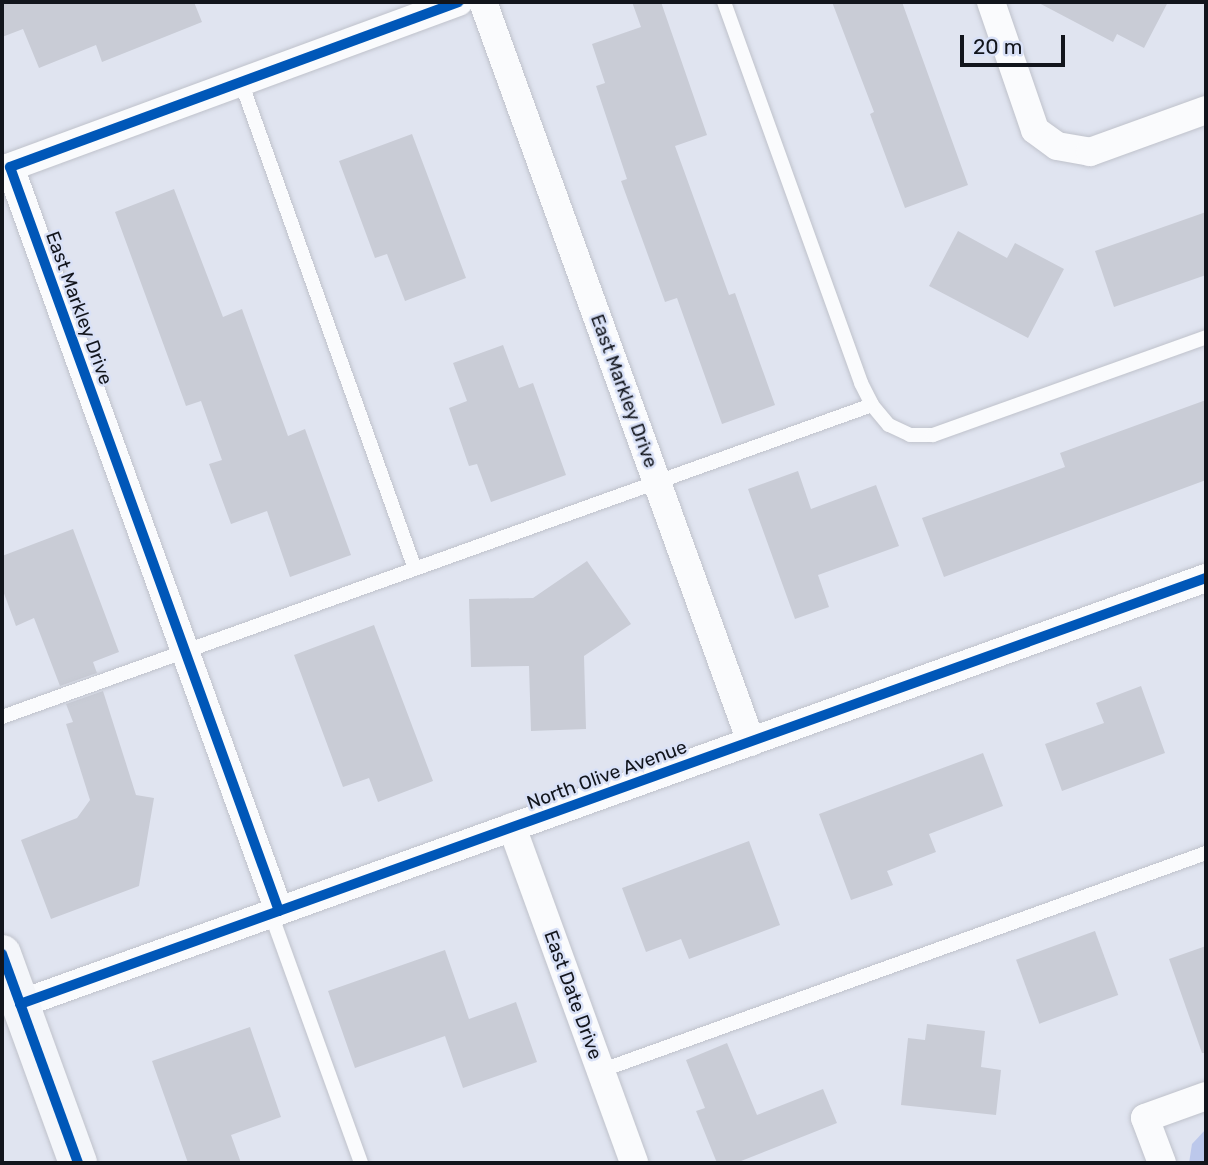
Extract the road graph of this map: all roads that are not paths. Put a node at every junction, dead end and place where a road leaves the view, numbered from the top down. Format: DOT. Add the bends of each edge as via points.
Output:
graph roads {
  1 [pos="459,2"];
  2 [pos="483,2"];
  3 [pos="724,2"];
  4 [pos="991,2"];
  5 [pos="242,82"];
  6 [pos="1206,110"];
  7 [pos="1206,338"];
  8 [pos="872,405"];
  9 [pos="657,483"];
  10 [pos="415,569"];
  11 [pos="1206,578"];
  12 [pos="184,652"];
  13 [pos="2,718"];
  14 [pos="751,741"];
  15 [pos="512,827"];
  16 [pos="1206,853"];
  17 [pos="275,912"];
  18 [pos="2,954"];
  19 [pos="20,1004"];
  20 [pos="600,1070"];
  21 [pos="1206,1096"];
  22 [pos="78,1163"];
  23 [pos="361,1163"];
  24 [pos="634,1163"];
  25 [pos="1163,1163"];
  1 -- 5 [label="street, East Markley Drive"];
  2 -- 9 [label="street, East Markley Drive"];
  3 -- 8 [label="lane"];
  4 -- 6 [label="street" via="1035,130 1057,146 1090,152"];
  5 -- 10 [label="lane"];
  5 -- 12 [label="street, East Markley Drive" via="10,167"];
  7 -- 8 [label="lane" via="933,435 910,435 890,425"];
  8 -- 9 [label="lane"];
  9 -- 10 [label="lane"];
  9 -- 14 [label="street, East Markley Drive"];
  10 -- 12 [label="lane"];
  11 -- 14 [label="street, North Olive Avenue"];
  12 -- 13 [label="lane"];
  12 -- 17 [label="street, East Markley Drive"];
  14 -- 15 [label="street, North Olive Avenue"];
  15 -- 17 [label="street, North Olive Avenue"];
  15 -- 20 [label="street, East Date Drive"];
  16 -- 20 [label="lane"];
  17 -- 19 [label="street, North Olive Avenue"];
  17 -- 23 [label="lane"];
  18 -- 19 [label="street"];
  19 -- 22 [label="street"];
  20 -- 24 [label="street, East Date Drive"];
  21 -- 25 [label="street" via="1145,1118"];
}
